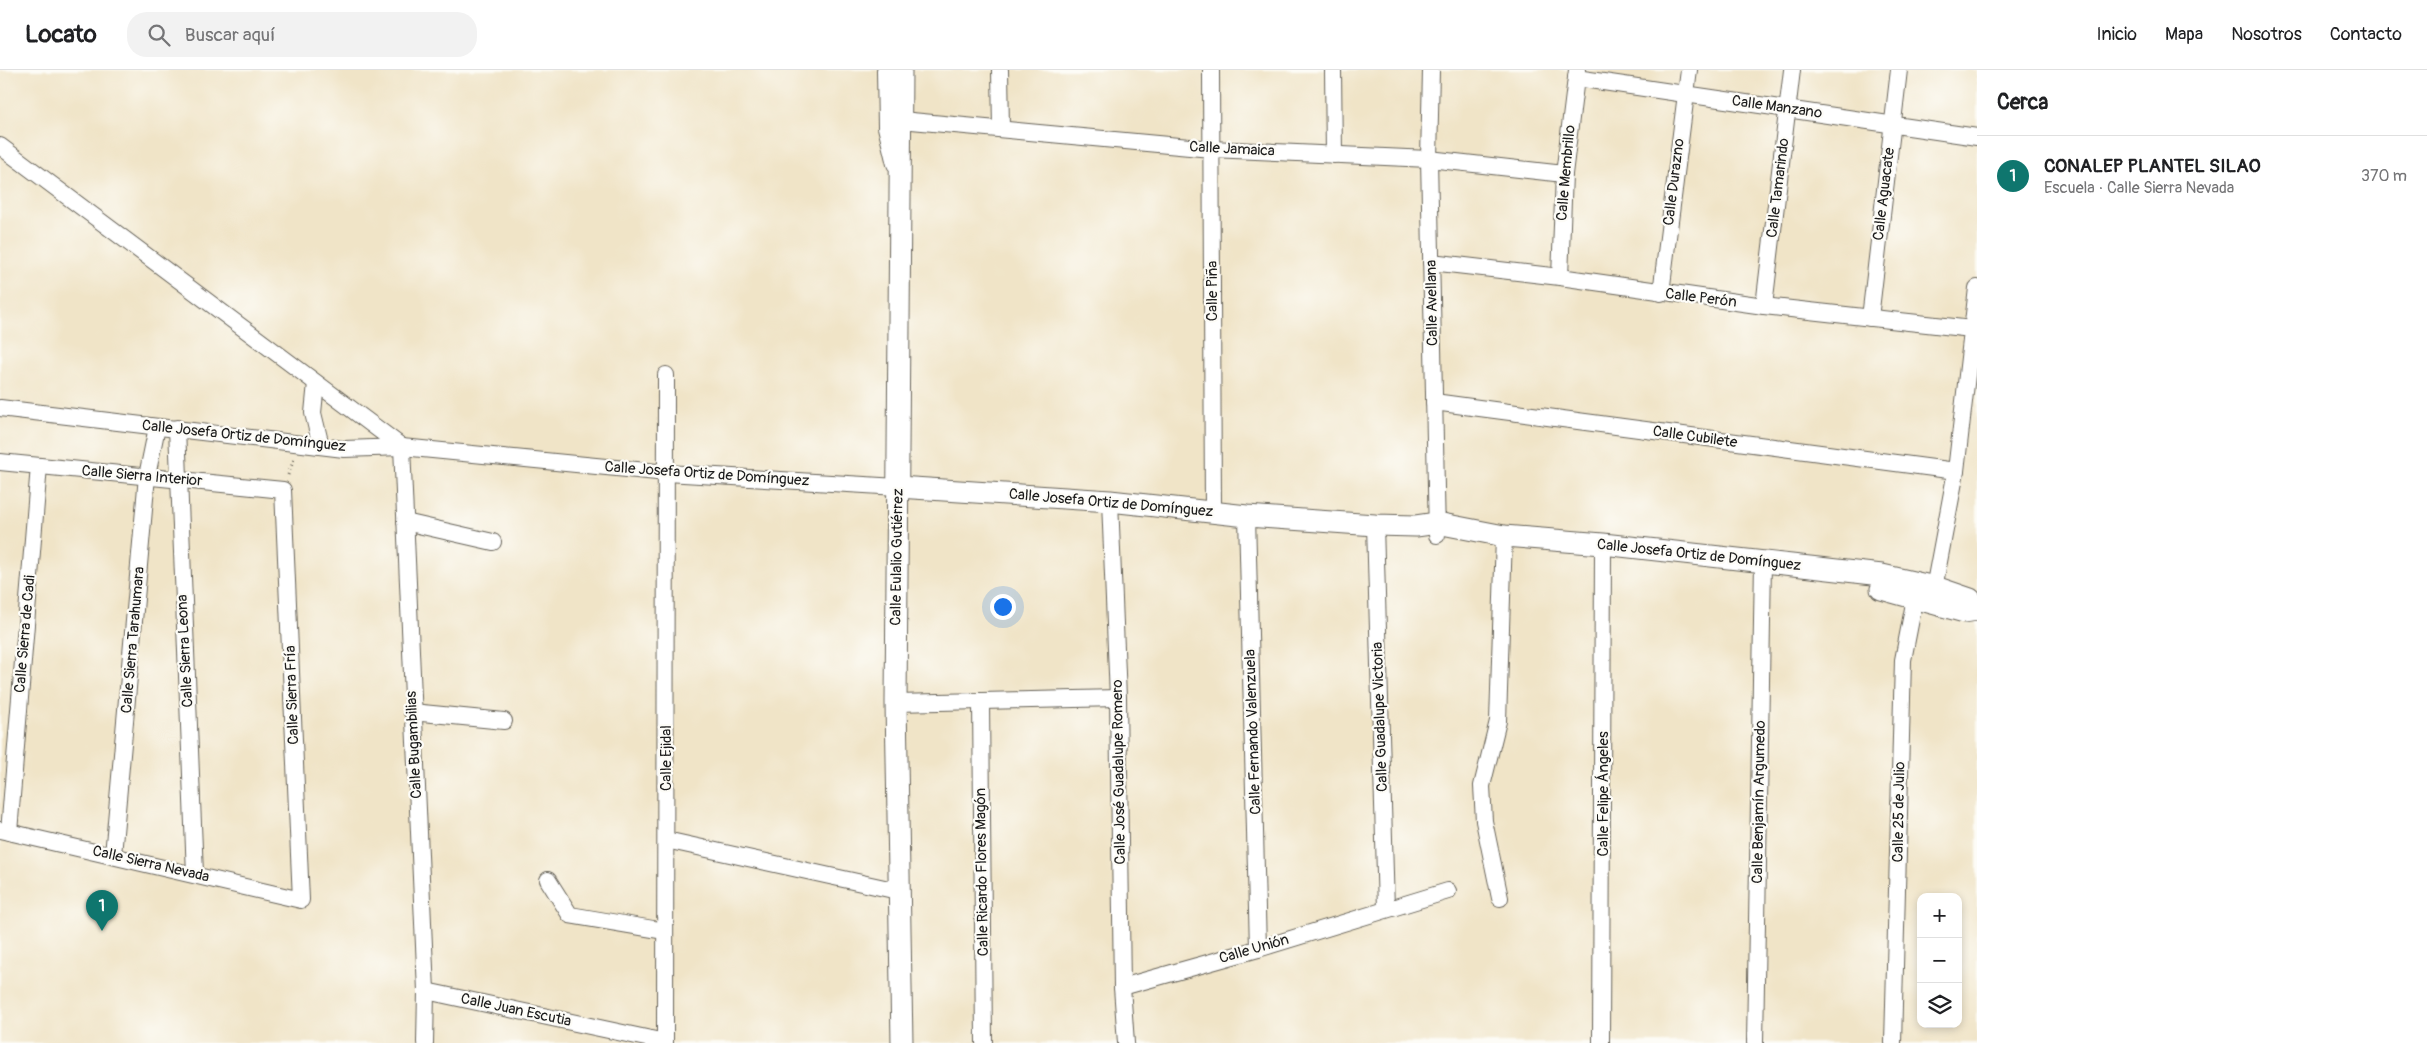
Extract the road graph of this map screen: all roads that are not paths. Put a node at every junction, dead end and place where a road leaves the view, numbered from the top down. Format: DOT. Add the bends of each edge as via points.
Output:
graph roads {
  1 [pos="885,70"];
  2 [pos="901,70"];
  3 [pos="1000,70"];
  4 [pos="1211,70"];
  5 [pos="1333,70"];
  6 [pos="1431,70"];
  7 [pos="1689,70"];
  8 [pos="1792,70"];
  9 [pos="1899,70"];
  10 [pos="1576,74"];
  11 [pos="1685,94"];
  12 [pos="1788,108"];
  13 [pos="901,120"];
  14 [pos="1892,123"];
  15 [pos="1001,129"];
  16 [pos="1977,137"];
  17 [pos="0,146"];
  18 [pos="1211,149"];
  19 [pos="1334,155"];
  20 [pos="1429,159"];
  21 [pos="1564,174"];
  22 [pos="900,188"];
  23 [pos="1431,262"];
  24 [pos="1560,277"];
  25 [pos="1977,288"];
  26 [pos="1661,293"];
  27 [pos="1764,306"];
  28 [pos="1870,318"];
  29 [pos="1972,329"];
  30 [pos="666,375"];
  31 [pos="316,383"];
  32 [pos="1434,402"];
  33 [pos="0,408"];
  34 [pos="157,427"];
  35 [pos="177,428"];
  36 [pos="321,446"];
  37 [pos="402,447"];
  38 [pos="0,462"];
  39 [pos="39,466"];
  40 [pos="1956,472"];
  41 [pos="667,473"];
  42 [pos="147,476"];
  43 [pos="177,479"];
  44 [pos="898,487"];
  45 [pos="283,490"];
  46 [pos="1110,501"];
  47 [pos="1213,512"];
  48 [pos="1247,516"];
  49 [pos="405,522"];
  50 [pos="1375,525"];
  51 [pos="1437,529"];
  52 [pos="493,542"];
  53 [pos="1503,543"];
  54 [pos="1603,552"];
  55 [pos="1763,567"];
  56 [pos="1925,593"];
  57 [pos="1977,606"];
  58 [pos="1977,610"];
  59 [pos="1118,698"];
  60 [pos="981,701"];
  61 [pos="896,703"];
  62 [pos="412,712"];
  63 [pos="504,721"];
  64 [pos="4,831"];
  65 [pos="666,840"];
  66 [pos="114,855"];
  67 [pos="194,874"];
  68 [pos="548,880"];
  69 [pos="898,891"];
  70 [pos="1448,891"];
  71 [pos="1500,898"];
  72 [pos="301,900"];
  73 [pos="1386,909"];
  74 [pos="666,931"];
  75 [pos="1258,949"];
  76 [pos="1122,986"];
  77 [pos="426,991"];
  78 [pos="425,1043"];
  79 [pos="665,1043"];
  80 [pos="902,1043"];
  81 [pos="984,1043"];
  82 [pos="1126,1043"];
  83 [pos="1601,1043"];
  84 [pos="1755,1043"];
  85 [pos="1893,1043"];
  1 -- 22 [label="street" via="886,127"];
  2 -- 13 [label="street, Calle Eulalio Gutiérrez"];
  3 -- 15 [label="street"];
  4 -- 18 [label="street, Calle Piña"];
  5 -- 19 [label="street"];
  6 -- 20 [label="street, Calle Avellana"];
  7 -- 11 [label="street, Calle Durazno"];
  8 -- 12 [label="street, Calle Tamarindo"];
  9 -- 14 [label="street, Calle Aguacate"];
  10 -- 11 [label="street, Calle Manzano"];
  10 -- 21 [label="street, Calle Membrillo"];
  11 -- 12 [label="street, Calle Manzano"];
  11 -- 26 [label="street, Calle Durazno"];
  12 -- 14 [label="street, Calle Manzano"];
  12 -- 27 [label="street, Calle Tamarindo"];
  13 -- 15 [label="street, Calle Jamaica"];
  13 -- 22 [label="street, Calle Eulalio Gutiérrez"];
  14 -- 16 [label="street, Calle Manzano"];
  14 -- 28 [label="street, Calle Aguacate"];
  15 -- 18 [label="street, Calle Jamaica"];
  17 -- 31 [label="street"];
  18 -- 19 [label="street, Calle Jamaica"];
  18 -- 47 [label="street, Calle Piña"];
  19 -- 20 [label="street, Calle Jamaica"];
  20 -- 21 [label="street, Calle Jamaica"];
  20 -- 23 [label="street, Calle Avellana"];
  21 -- 24 [label="street, Calle Membrillo"];
  22 -- 44 [label="street, Calle Eulalio Gutiérrez"];
  23 -- 24 [label="street, Calle Perón"];
  23 -- 32 [label="street, Calle Avellana"];
  24 -- 26 [label="street, Calle Perón"];
  25 -- 29 [label="street, Calle 25 de Julio"];
  26 -- 27 [label="street, Calle Perón"];
  27 -- 28 [label="street, Calle Perón"];
  28 -- 29 [label="street, Calle Perón"];
  29 -- 40 [label="street, Calle 25 de Julio"];
  30 -- 41 [label="street, Calle Ejidal"];
  31 -- 36 [label="street" via="313,413"];
  31 -- 37 [label="street"];
  32 -- 40 [label="street, Calle Cubilete"];
  32 -- 51 [label="street, Calle Avellana"];
  33 -- 34 [label="street, Calle Josefa Ortiz de Domínguez"];
  34 -- 35 [label="street, Calle Josefa Ortiz de Domínguez"];
  34 -- 42 [label="street, Calle Sierra Tarahumara"];
  35 -- 36 [label="street, Calle Josefa Ortiz de Domínguez"];
  35 -- 43 [label="street, Calle Sierra Leona"];
  36 -- 37 [label="street, Calle Josefa Ortiz de Domínguez" via="344,449"];
  37 -- 41 [label="street, Calle Josefa Ortiz de Domínguez"];
  37 -- 49 [label="street, Calle Bugambilias"];
  38 -- 39 [label="street, Calle Sierra Interior"];
  39 -- 42 [label="street, Calle Sierra Interior"];
  39 -- 64 [label="street, Calle Sierra de Cadi"];
  40 -- 56 [label="street, Calle 25 de Julio"];
  41 -- 44 [label="street, Calle Josefa Ortiz de Domínguez"];
  41 -- 65 [label="street, Calle Ejidal"];
  42 -- 43 [label="street, Calle Sierra Interior"];
  42 -- 66 [label="street, Calle Sierra Tarahumara"];
  43 -- 45 [label="street, Calle Sierra Interior"];
  43 -- 67 [label="street, Calle Sierra Leona"];
  44 -- 46 [label="street, Calle Josefa Ortiz de Domínguez"];
  44 -- 61 [label="street, Calle Eulalio Gutiérrez"];
  45 -- 72 [label="street, Calle Sierra Fría"];
  46 -- 47 [label="street, Calle Josefa Ortiz de Domínguez"];
  46 -- 59 [label="street, Calle José Guadalupe Romero"];
  47 -- 48 [label="street, Calle Josefa Ortiz de Domínguez"];
  48 -- 50 [label="street, Calle Josefa Ortiz de Domínguez"];
  48 -- 75 [label="street, Calle Fernando Valenzuela"];
  49 -- 52 [label="street"];
  49 -- 62 [label="street, Calle Bugambilias"];
  50 -- 51 [label="street, Calle Josefa Ortiz de Domínguez"];
  50 -- 73 [label="street, Calle Guadalupe Victoria"];
  51 -- 53 [label="street, Calle Josefa Ortiz de Domínguez"];
  53 -- 54 [label="street, Calle Josefa Ortiz de Domínguez"];
  53 -- 71 [label="street" via="1498,721 1482,786 1484,821"];
  54 -- 55 [label="street, Calle Josefa Ortiz de Domínguez"];
  54 -- 83 [label="street, Calle Felipe Ángeles"];
  55 -- 56 [label="street, Calle Josefa Ortiz de Domínguez" via="1882,575"];
  55 -- 84 [label="street, Calle Benjamín Argumedo"];
  56 -- 57 [label="street, Calle Josefa Ortiz de Domínguez" via="1970,599"];
  56 -- 58 [label="street, Calle Josefa Ortiz de Domínguez" via="1964,612"];
  56 -- 85 [label="street, Calle 25 de Julio" via="1903,660"];
  59 -- 60 [label="street"];
  59 -- 76 [label="street, Calle José Guadalupe Romero"];
  60 -- 61 [label="street"];
  60 -- 81 [label="street, Calle Ricardo Flores Magón"];
  61 -- 69 [label="street, Calle Eulalio Gutiérrez"];
  62 -- 63 [label="street"];
  62 -- 77 [label="street, Calle Bugambilias"];
  64 -- 66 [label="street, Calle Sierra Nevada"];
  65 -- 69 [label="street"];
  65 -- 74 [label="street, Calle Ejidal"];
  66 -- 67 [label="street, Calle Sierra Nevada"];
  67 -- 72 [label="street, Calle Sierra Nevada"];
  68 -- 74 [label="street" via="570,915"];
  69 -- 80 [label="street, Calle Eulalio Gutiérrez"];
  70 -- 73 [label="street, Calle Unión"];
  73 -- 75 [label="street, Calle Unión"];
  74 -- 79 [label="street, Calle Ejidal"];
  75 -- 76 [label="street, Calle Unión"];
  76 -- 82 [label="street, Calle José Guadalupe Romero"];
  77 -- 78 [label="street, Calle Bugambilias"];
  77 -- 79 [label="street, Calle Juan Escutia"];
}
